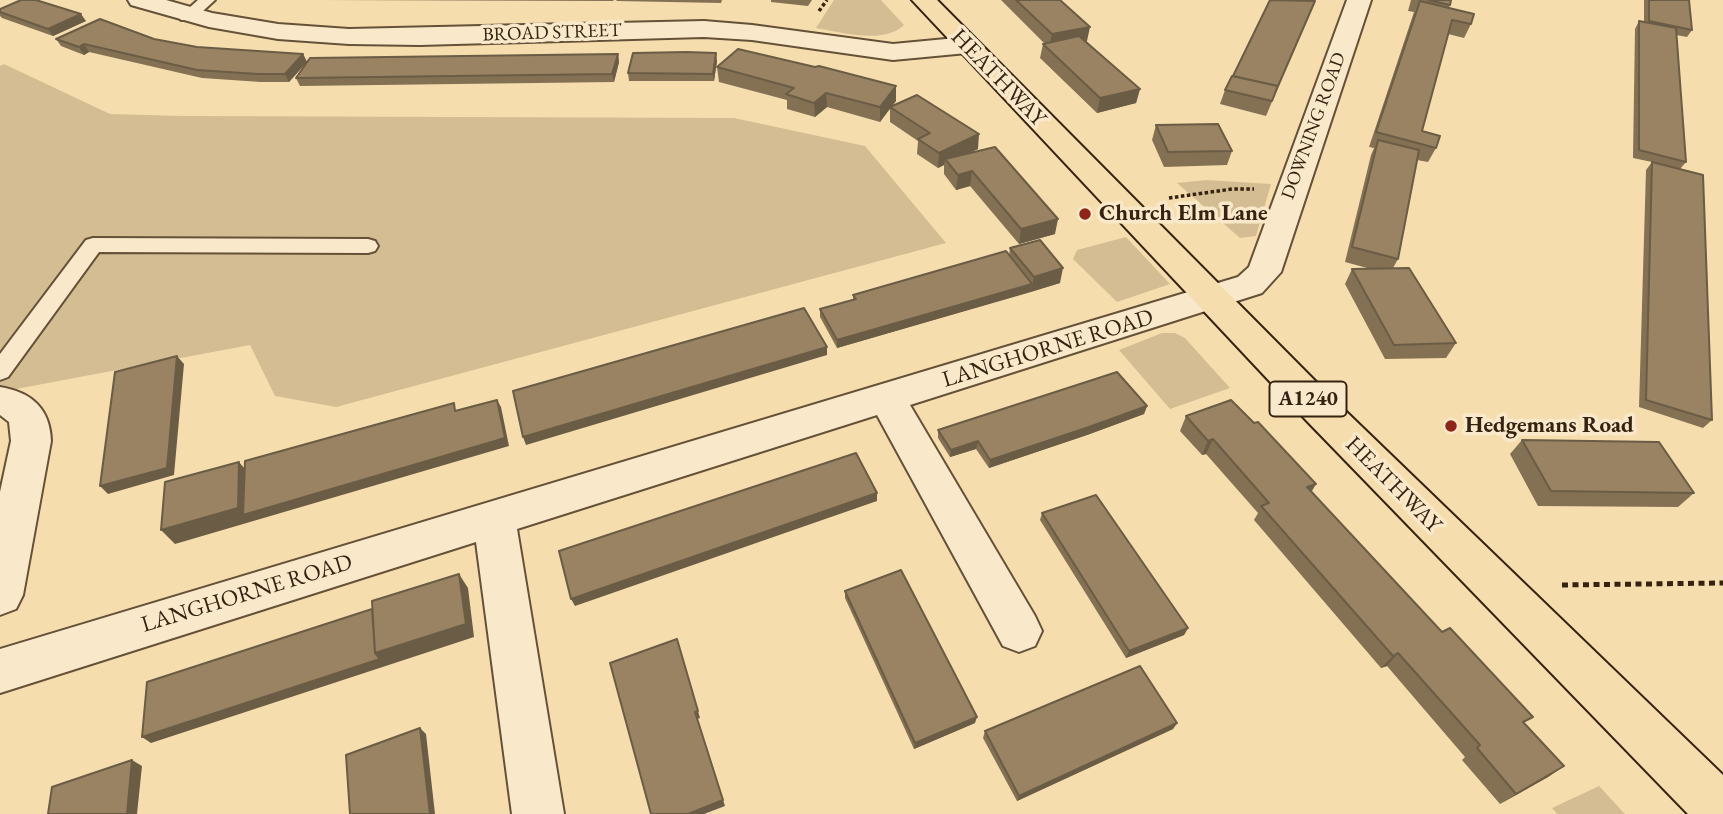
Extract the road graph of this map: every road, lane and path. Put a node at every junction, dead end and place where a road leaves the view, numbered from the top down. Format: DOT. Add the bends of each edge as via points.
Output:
graph roads {
  1 [pos="141,0"];
  2 [pos="207,0"];
  3 [pos="924,0"];
  4 [pos="1359,0"];
  5 [pos="187,17"];
  6 [pos="967,46"];
  7 [pos="1290,195"];
  8 [pos="1124,211"];
  9 [pos="368,246"];
  10 [pos="1208,298"];
  11 [pos="0,371"];
  12 [pos="887,398"];
  13 [pos="0,401"];
  14 [pos="494,517"];
  15 [pos="1723,583"];
  16 [pos="1498,592"];
  17 [pos="0,595"];
  18 [pos="1019,631"];
  19 [pos="0,671"];
  20 [pos="1723,812"];
  21 [pos="538,814"];
  1 -- 5 [label="street, BROAD STREET"];
  2 -- 5 [label="lane"];
  3 -- 6 [label="main road, HEATHWAY / A1240"];
  4 -- 7 [label="street, DOWNING ROAD"];
  5 -- 6 [label="street, BROAD STREET" via="316,36 662,28 763,33 891,52"];
  6 -- 8 [label="main road, HEATHWAY / A1240"];
  7 -- 8 [label="path" via="1232,189 1178,195"];
  7 -- 10 [label="street, DOWNING ROAD" via="1264,272 1250,285"];
  8 -- 10 [label="main road, HEATHWAY / A1240"];
  9 -- 11 [label="lane" via="93,245"];
  10 -- 12 [label="street, LANGHORNE ROAD"];
  10 -- 16 [label="main road, HEATHWAY / A1240"];
  12 -- 14 [label="street, LANGHORNE ROAD"];
  12 -- 18 [label="street"];
  13 -- 17 [label="street" via="25,413 32,424"];
  14 -- 19 [label="street, LANGHORNE ROAD"];
  14 -- 21 [label="street"];
  15 -- 16 [label="path" via="1569,584"];
  16 -- 20 [label="main road, HEATHWAY / A1240"];
}
